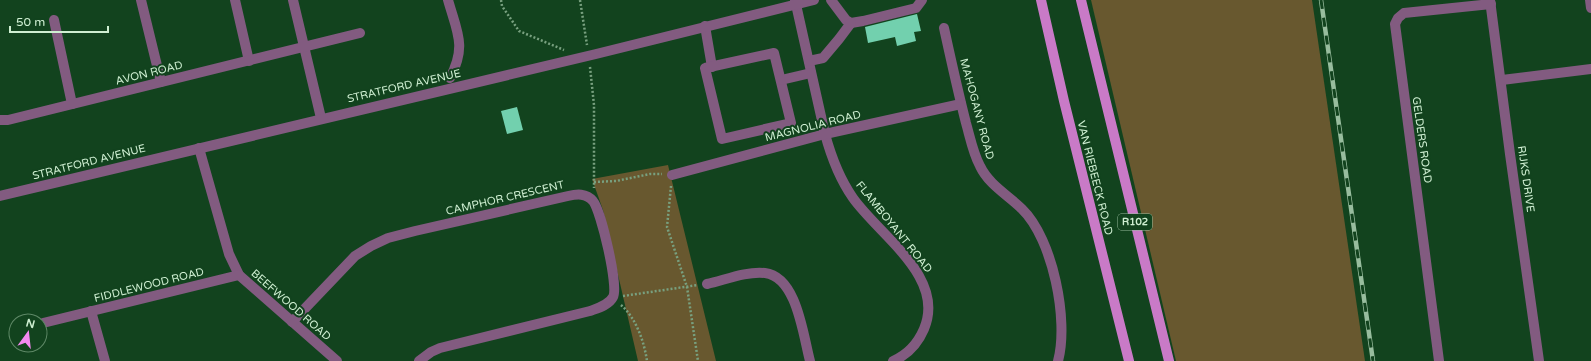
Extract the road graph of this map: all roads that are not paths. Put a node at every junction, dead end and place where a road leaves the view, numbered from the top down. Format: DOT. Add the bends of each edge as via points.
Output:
graph roads {
  1 [pos="141,0"];
  2 [pos="235,0"];
  3 [pos="293,0"];
  4 [pos="448,0"];
  5 [pos="814,0"];
  6 [pos="831,0"];
  7 [pos="922,0"];
  8 [pos="1041,0"];
  9 [pos="1081,0"];
  10 [pos="1590,0"];
  11 [pos="795,2"];
  12 [pos="1491,2"];
  13 [pos="1591,8"];
  14 [pos="54,20"];
  15 [pos="851,23"];
  16 [pos="704,26"];
  17 [pos="944,28"];
  18 [pos="360,33"];
  19 [pos="304,48"];
  20 [pos="249,61"];
  21 [pos="809,61"];
  22 [pos="712,67"];
  23 [pos="1591,69"];
  24 [pos="811,73"];
  25 [pos="450,78"];
  26 [pos="781,80"];
  27 [pos="1502,80"];
  28 [pos="161,82"];
  29 [pos="72,104"];
  30 [pos="961,104"];
  31 [pos="322,118"];
  32 [pos="0,120"];
  33 [pos="825,134"];
  34 [pos="199,148"];
  35 [pos="672,175"];
  36 [pos="0,196"];
  37 [pos="239,275"];
  38 [pos="707,284"];
  39 [pos="91,311"];
  40 [pos="48,322"];
  41 [pos="292,322"];
  42 [pos="105,361"];
  43 [pos="337,361"];
  44 [pos="419,361"];
  45 [pos="810,361"];
  46 [pos="893,361"];
  47 [pos="1058,361"];
  48 [pos="1129,361"];
  49 [pos="1169,361"];
  50 [pos="1439,361"];
  51 [pos="1539,361"];
  1 -- 28 [label="street"];
  2 -- 20 [label="street"];
  3 -- 19 [label="street"];
  4 -- 25 [label="street" via="461,44 458,63"];
  5 -- 11 [label="street, STRATFORD AVENUE"];
  6 -- 15 [label="street"];
  7 -- 15 [label="street" via="916,8"];
  8 -- 48 [label="main road, VAN RIEBEECK ROAD"];
  9 -- 49 [label="main road, R102"];
  10 -- 13 [label="street"];
  11 -- 16 [label="street, STRATFORD AVENUE"];
  11 -- 21 [label="street, FLAMBOYANT ROAD"];
  12 -- 27 [label="street, RIJKS DRIVE"];
  12 -- 50 [label="street, GELDERS ROAD" via="1404,13 1395,24"];
  14 -- 29 [label="street"];
  15 -- 21 [label="street" via="823,58"];
  16 -- 22 [label="street"];
  16 -- 31 [label="street, STRATFORD AVENUE"];
  17 -- 30 [label="street, MAHOGANY ROAD"];
  18 -- 19 [label="street, AVON ROAD"];
  19 -- 20 [label="street, AVON ROAD"];
  19 -- 31 [label="street"];
  20 -- 28 [label="street, AVON ROAD"];
  21 -- 24 [label="street, FLAMBOYANT ROAD"];
  22 -- 26 [label="street" via="774,52"];
  22 -- 26 [label="street" via="706,68 722,139 791,123"];
  23 -- 27 [label="street"];
  24 -- 26 [label="street"];
  24 -- 33 [label="street, FLAMBOYANT ROAD"];
  27 -- 51 [label="street, RIJKS DRIVE"];
  28 -- 29 [label="street, AVON ROAD"];
  29 -- 32 [label="street, AVON ROAD"];
  30 -- 33 [label="street, MAGNOLIA ROAD"];
  30 -- 47 [label="street, MAHOGANY ROAD" via="980,167 997,188 1023,209 1040,234 1047,252 1061,312 1062,332"];
  31 -- 34 [label="street, STRATFORD AVENUE"];
  33 -- 35 [label="street, MAGNOLIA ROAD"];
  33 -- 46 [label="street, FLAMBOYANT ROAD" via="838,171 853,197 912,265 923,280 928,295 930,308 921,337 913,347"];
  34 -- 36 [label="street, STRATFORD AVENUE"];
  34 -- 37 [label="street, BEEFWOOD ROAD" via="229,254"];
  37 -- 39 [label="street, FIDDLEWOOD ROAD"];
  37 -- 41 [label="street, BEEFWOOD ROAD"];
  38 -- 45 [label="street" via="754,273 775,276 791,293"];
  39 -- 40 [label="street"];
  39 -- 42 [label="street, FIDDLEWOOD ROAD"];
  41 -- 43 [label="street, BEEFWOOD ROAD"];
  41 -- 44 [label="street, CAMPHOR CRESCENT" via="355,256 388,238 568,196 580,194 594,202 615,283 613,297 605,305 590,311 440,348"];
}
